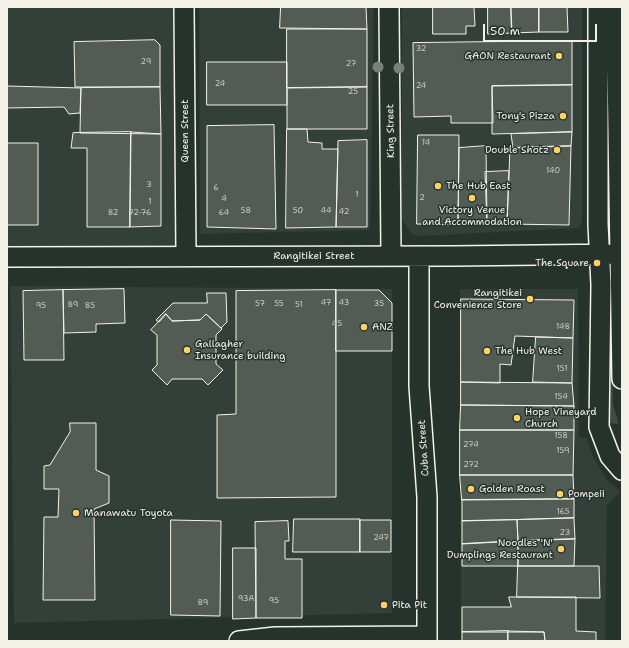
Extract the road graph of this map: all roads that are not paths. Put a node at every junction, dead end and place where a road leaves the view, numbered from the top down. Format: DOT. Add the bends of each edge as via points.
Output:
graph roads {
  1 [pos="184,7"];
  2 [pos="389,7"];
  3 [pos="610,19"];
  4 [pos="620,88"];
  5 [pos="620,254"];
  6 [pos="186,255"];
  7 [pos="600,255"];
  8 [pos="391,256"];
  9 [pos="419,256"];
  10 [pos="7,257"];
  11 [pos="622,379"];
  12 [pos="622,470"];
  13 [pos="427,639"];
  14 [pos="239,641"];
  1 -- 6 [label="street, Queen Street"];
  2 -- 8 [label="street, King Street"];
  3 -- 4 [label="street"];
  3 -- 7 [label="street"];
  4 -- 5 [label="street"];
  5 -- 7 [label="street, Rangitikei Street"];
  5 -- 11 [label="street"];
  6 -- 8 [label="street, Rangitikei Street"];
  6 -- 10 [label="street, Rangitikei Street"];
  7 -- 9 [label="street, Rangitikei Street"];
  7 -- 12 [label="street" via="599,427 610,456"];
  8 -- 9 [label="street, Rangitikei Street"];
  9 -- 13 [label="street, Cuba Street" via="419,386 427,497"];
  13 -- 14 [label="street" via="275,637"];
}
